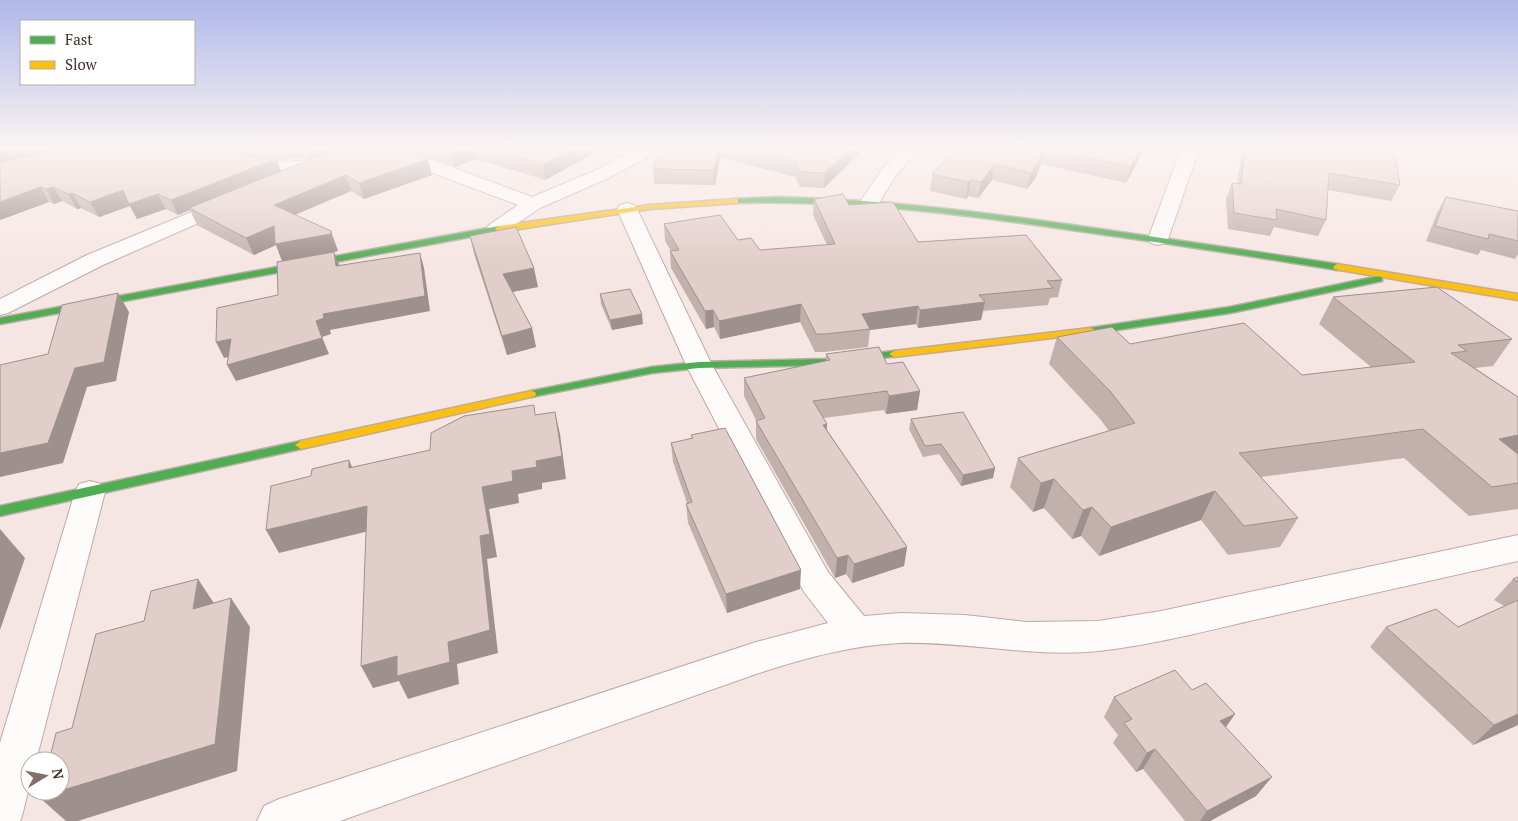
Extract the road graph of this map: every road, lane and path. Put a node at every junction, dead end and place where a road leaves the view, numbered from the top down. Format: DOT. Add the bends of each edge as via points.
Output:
graph roads {
  1 [pos="488,187"];
  2 [pos="572,187"];
  3 [pos="879,187"];
  4 [pos="1176,187"];
  5 [pos="247,195"];
  6 [pos="870,202"];
  7 [pos="533,204"];
  8 [pos="627,209"];
  9 [pos="496,229"];
  10 [pos="1158,239"];
  11 [pos="1395,276"];
  12 [pos="1518,297"];
  13 [pos="0,308"];
  14 [pos="0,321"];
  15 [pos="699,365"];
  16 [pos="90,492"];
  17 [pos="0,511"];
  18 [pos="1518,548"];
  19 [pos="856,632"];
  20 [pos="0,816"];
  21 [pos="280,821"];
  1 -- 7 [label="street"];
  2 -- 7 [label="street"];
  3 -- 6 [label="street"];
  4 -- 10 [label="street"];
  5 -- 13 [label="street" via="131,244"];
  6 -- 8 [label="street" via="756,200"];
  6 -- 10 [label="street"];
  7 -- 9 [label="street"];
  8 -- 9 [label="street"];
  8 -- 15 [label="street"];
  9 -- 14 [label="street" via="208,285"];
  10 -- 11 [label="street"];
  11 -- 12 [label="street"];
  11 -- 15 [label="street" via="1230,310 1115,328 825,362"];
  15 -- 16 [label="street" via="594,380"];
  15 -- 19 [label="street" via="816,582"];
  16 -- 17 [label="street"];
  16 -- 20 [label="street"];
  18 -- 19 [label="street" via="1170,624 1098,636 1026,636 910,628"];
  19 -- 21 [label="street" via="756,658"];
}
